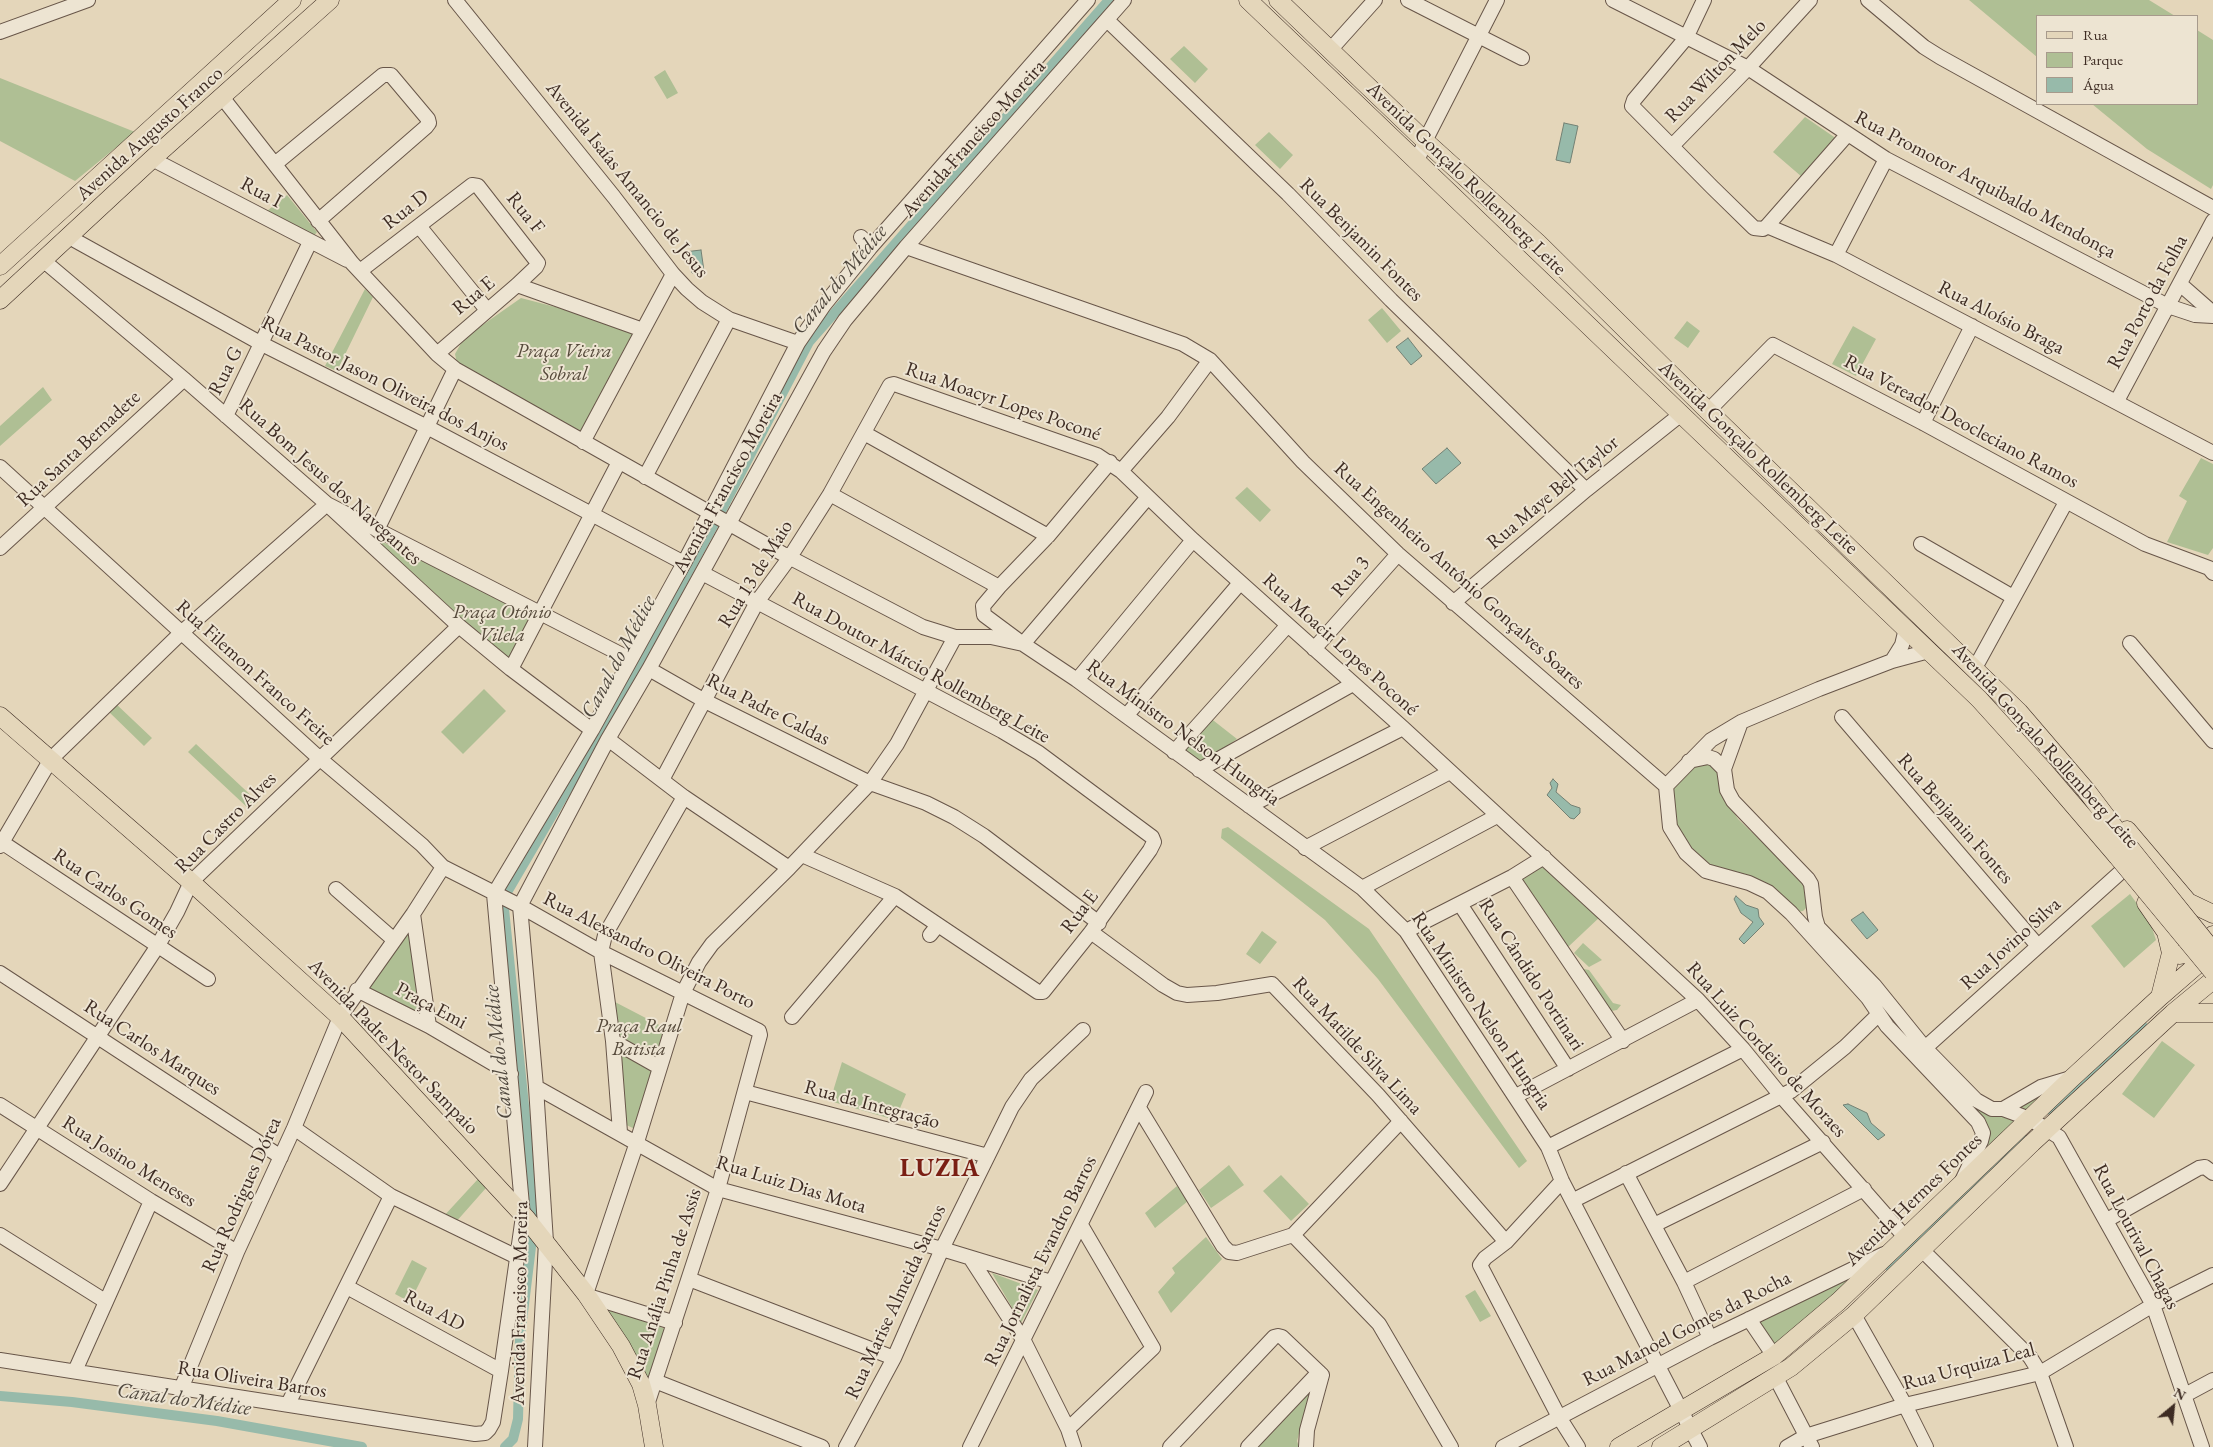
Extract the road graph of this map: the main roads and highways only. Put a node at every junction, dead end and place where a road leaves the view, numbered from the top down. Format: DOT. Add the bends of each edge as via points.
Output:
graph roads {
  1 [pos="292,0"];
  2 [pos="330,0"];
  3 [pos="1248,0"];
  4 [pos="1278,0"];
  5 [pos="0,266"];
  6 [pos="0,300"];
  7 [pos="0,716"];
  8 [pos="2086,790"];
  9 [pos="2123,858"];
  10 [pos="2213,914"];
  11 [pos="2213,935"];
  12 [pos="2213,951"];
  13 [pos="2171,953"];
  14 [pos="2213,972"];
  15 [pos="2213,980"];
  16 [pos="2160,997"];
  17 [pos="2173,1013"];
  18 [pos="2213,1013"];
  19 [pos="654,1447"];
  20 [pos="1619,1447"];
  21 [pos="1661,1447"];
  1 -- 5 [label="main road, Avenida Augusto Franco"];
  2 -- 6 [label="main road, Avenida Augusto Franco"];
  3 -- 9 [label="main road, Avenida Gonçalo Rollemberg Leite" via="1929,650"];
  4 -- 8 [label="main road, Avenida Gonçalo Rollemberg Leite" via="1425,141 1538,243 1975,668 2020,712"];
  7 -- 19 [label="main road, Avenida Padre Nestor Sampaio" via="340,1017 525,1217 587,1295 621,1346 641,1384"];
  8 -- 9 [label="main road, Avenida Gonçalo Rollemberg Leite"];
  8 -- 10 [label="main road" via="2104,804 2188,902"];
  9 -- 12 [label="main road, bridge"];
  9 -- 13 [label="main road" via="2166,932"];
  9 -- 14 [label="main road, Avenida Gonçalo Rollemberg Leite, bridge"];
  11 -- 13 [label="main road" via="2191,953"];
  12 -- 16 [label="main road, Avenida Hermes Fontes"];
  13 -- 16 [label="main road"];
  15 -- 17 [label="main road, Avenida Hermes Fontes"];
  16 -- 20 [label="main road, Avenida Hermes Fontes" via="1838,1302 1774,1356"];
  17 -- 18 [label="main road"];
  17 -- 21 [label="main road, Avenida Hermes Fontes" via="1854,1314 1791,1367"];
}
